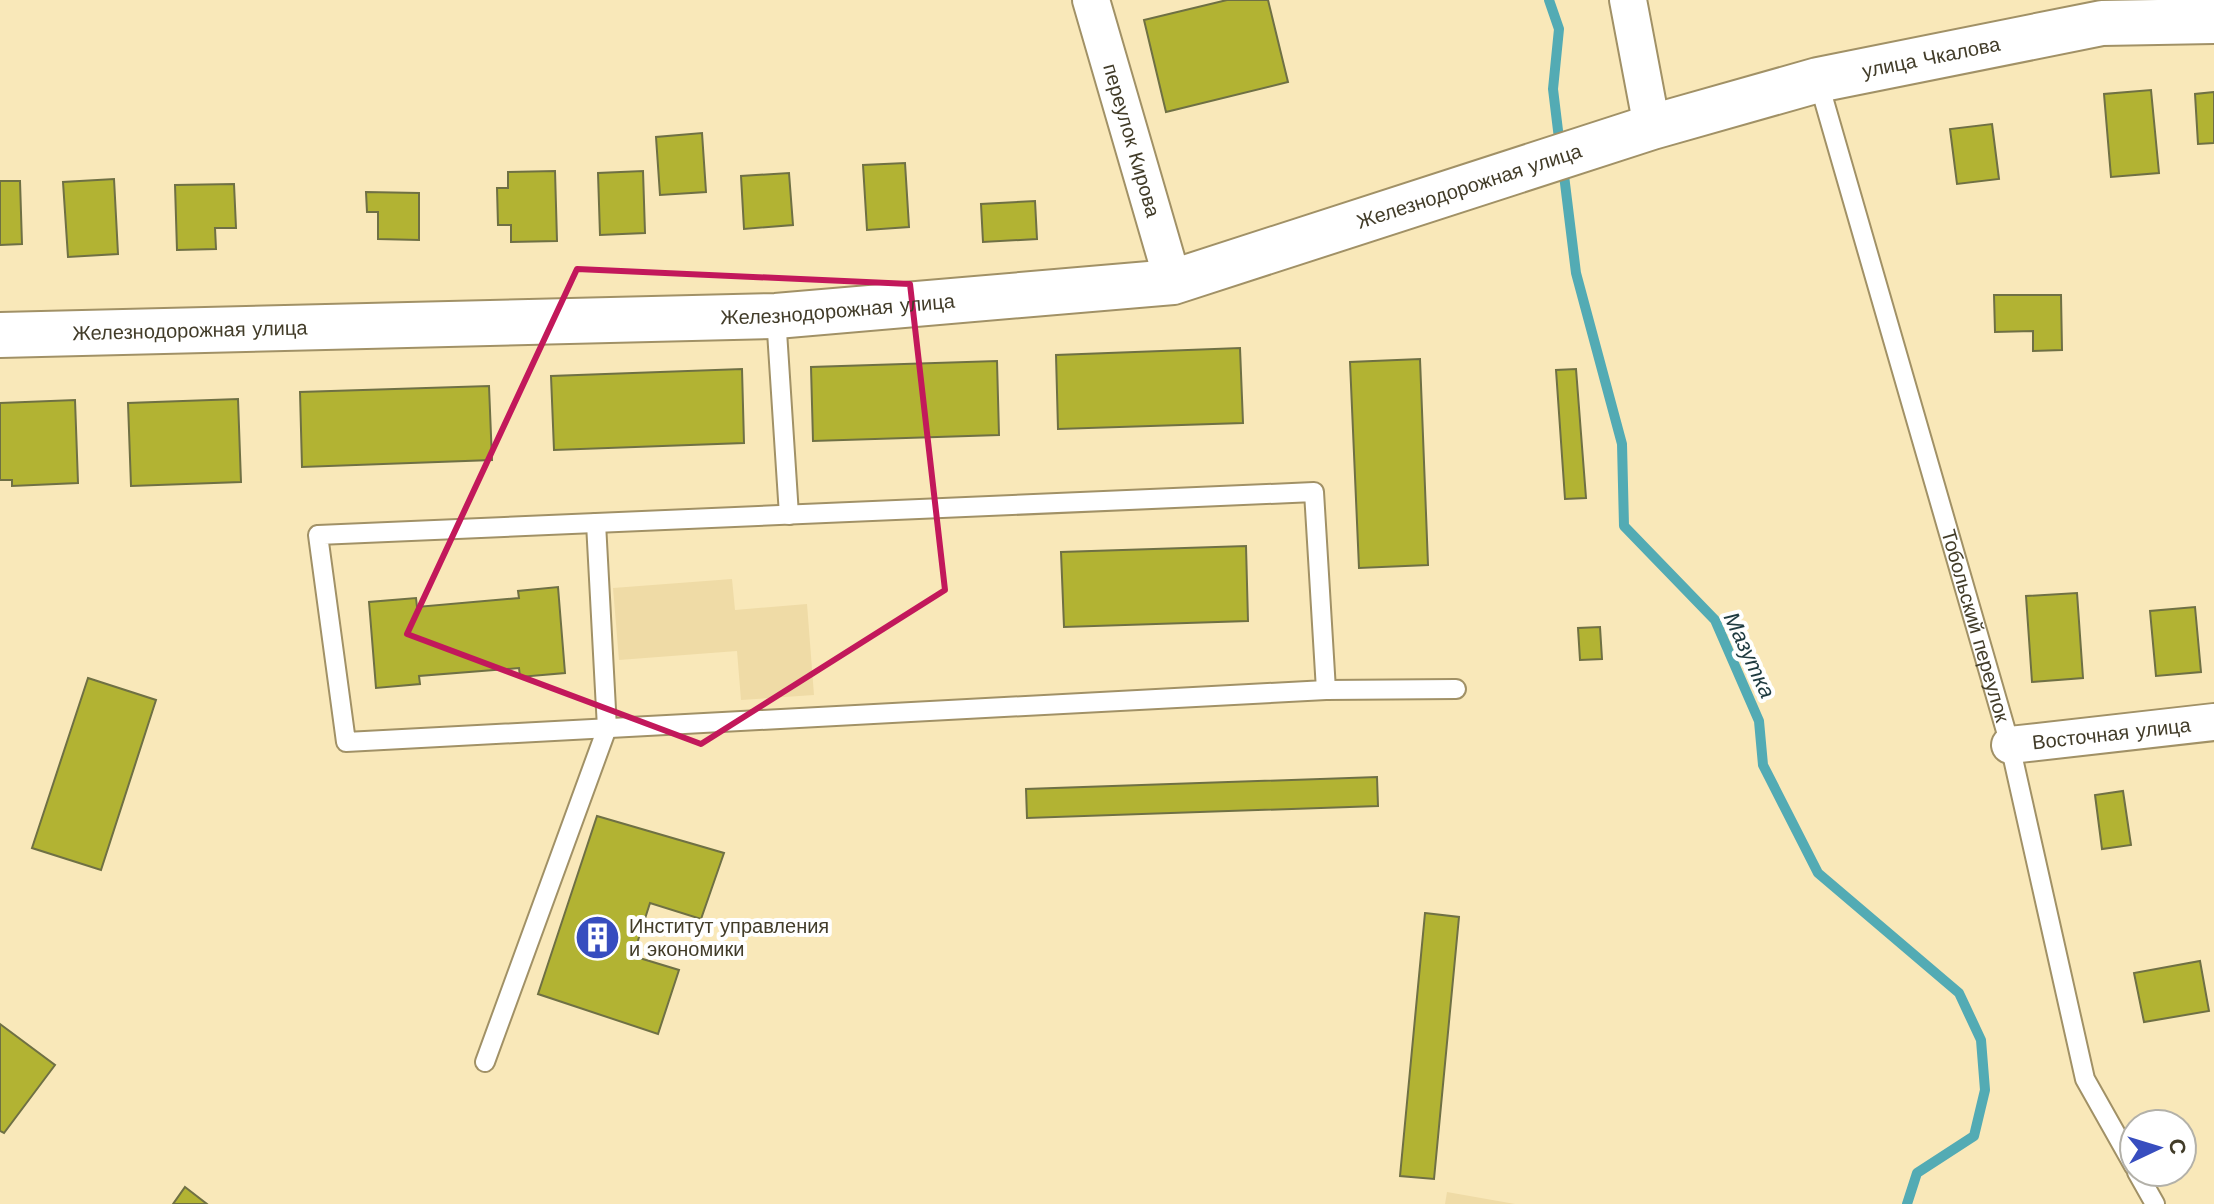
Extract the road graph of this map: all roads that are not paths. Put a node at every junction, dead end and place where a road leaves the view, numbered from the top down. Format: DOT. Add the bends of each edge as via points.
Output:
graph roads {
  1 [pos="1091,0"];
  2 [pos="1628,0"];
  3 [pos="2214,21"];
  4 [pos="1818,80"];
  5 [pos="1652,127"];
  6 [pos="1173,282"];
  7 [pos="776,316"];
  8 [pos="0,335"];
  9 [pos="789,515"];
  10 [pos="596,523"];
  11 [pos="1456,689"];
  12 [pos="1326,690"];
  13 [pos="2214,722"];
  14 [pos="607,728"];
  15 [pos="2010,745"];
  16 [pos="485,1062"];
  17 [pos="2118,1138"];
  1 -- 6 [label="street, переулок Кирова"];
  2 -- 5 [label="street"];
  3 -- 4 [label="street, улица Чкалова" via="2102,23"];
  4 -- 5 [label="street, улица Чкалова"];
  4 -- 15 [label="lane, Тобольский переулок"];
  5 -- 6 [label="street, Железнодорожная улица"];
  6 -- 7 [label="street, Железнодорожная улица"];
  7 -- 8 [label="street, Железнодорожная улица"];
  7 -- 9 [label="lane"];
  9 -- 10 [label="lane"];
  9 -- 12 [label="lane" via="1314,492"];
  10 -- 14 [label="lane"];
  10 -- 14 [label="lane" via="318,535 346,742"];
  11 -- 12 [label="lane"];
  12 -- 14 [label="lane"];
  13 -- 15 [label="street, Восточная улица"];
  14 -- 16 [label="lane"];
  15 -- 17 [label="lane, Тобольский переулок" via="2085,1079"];
}
